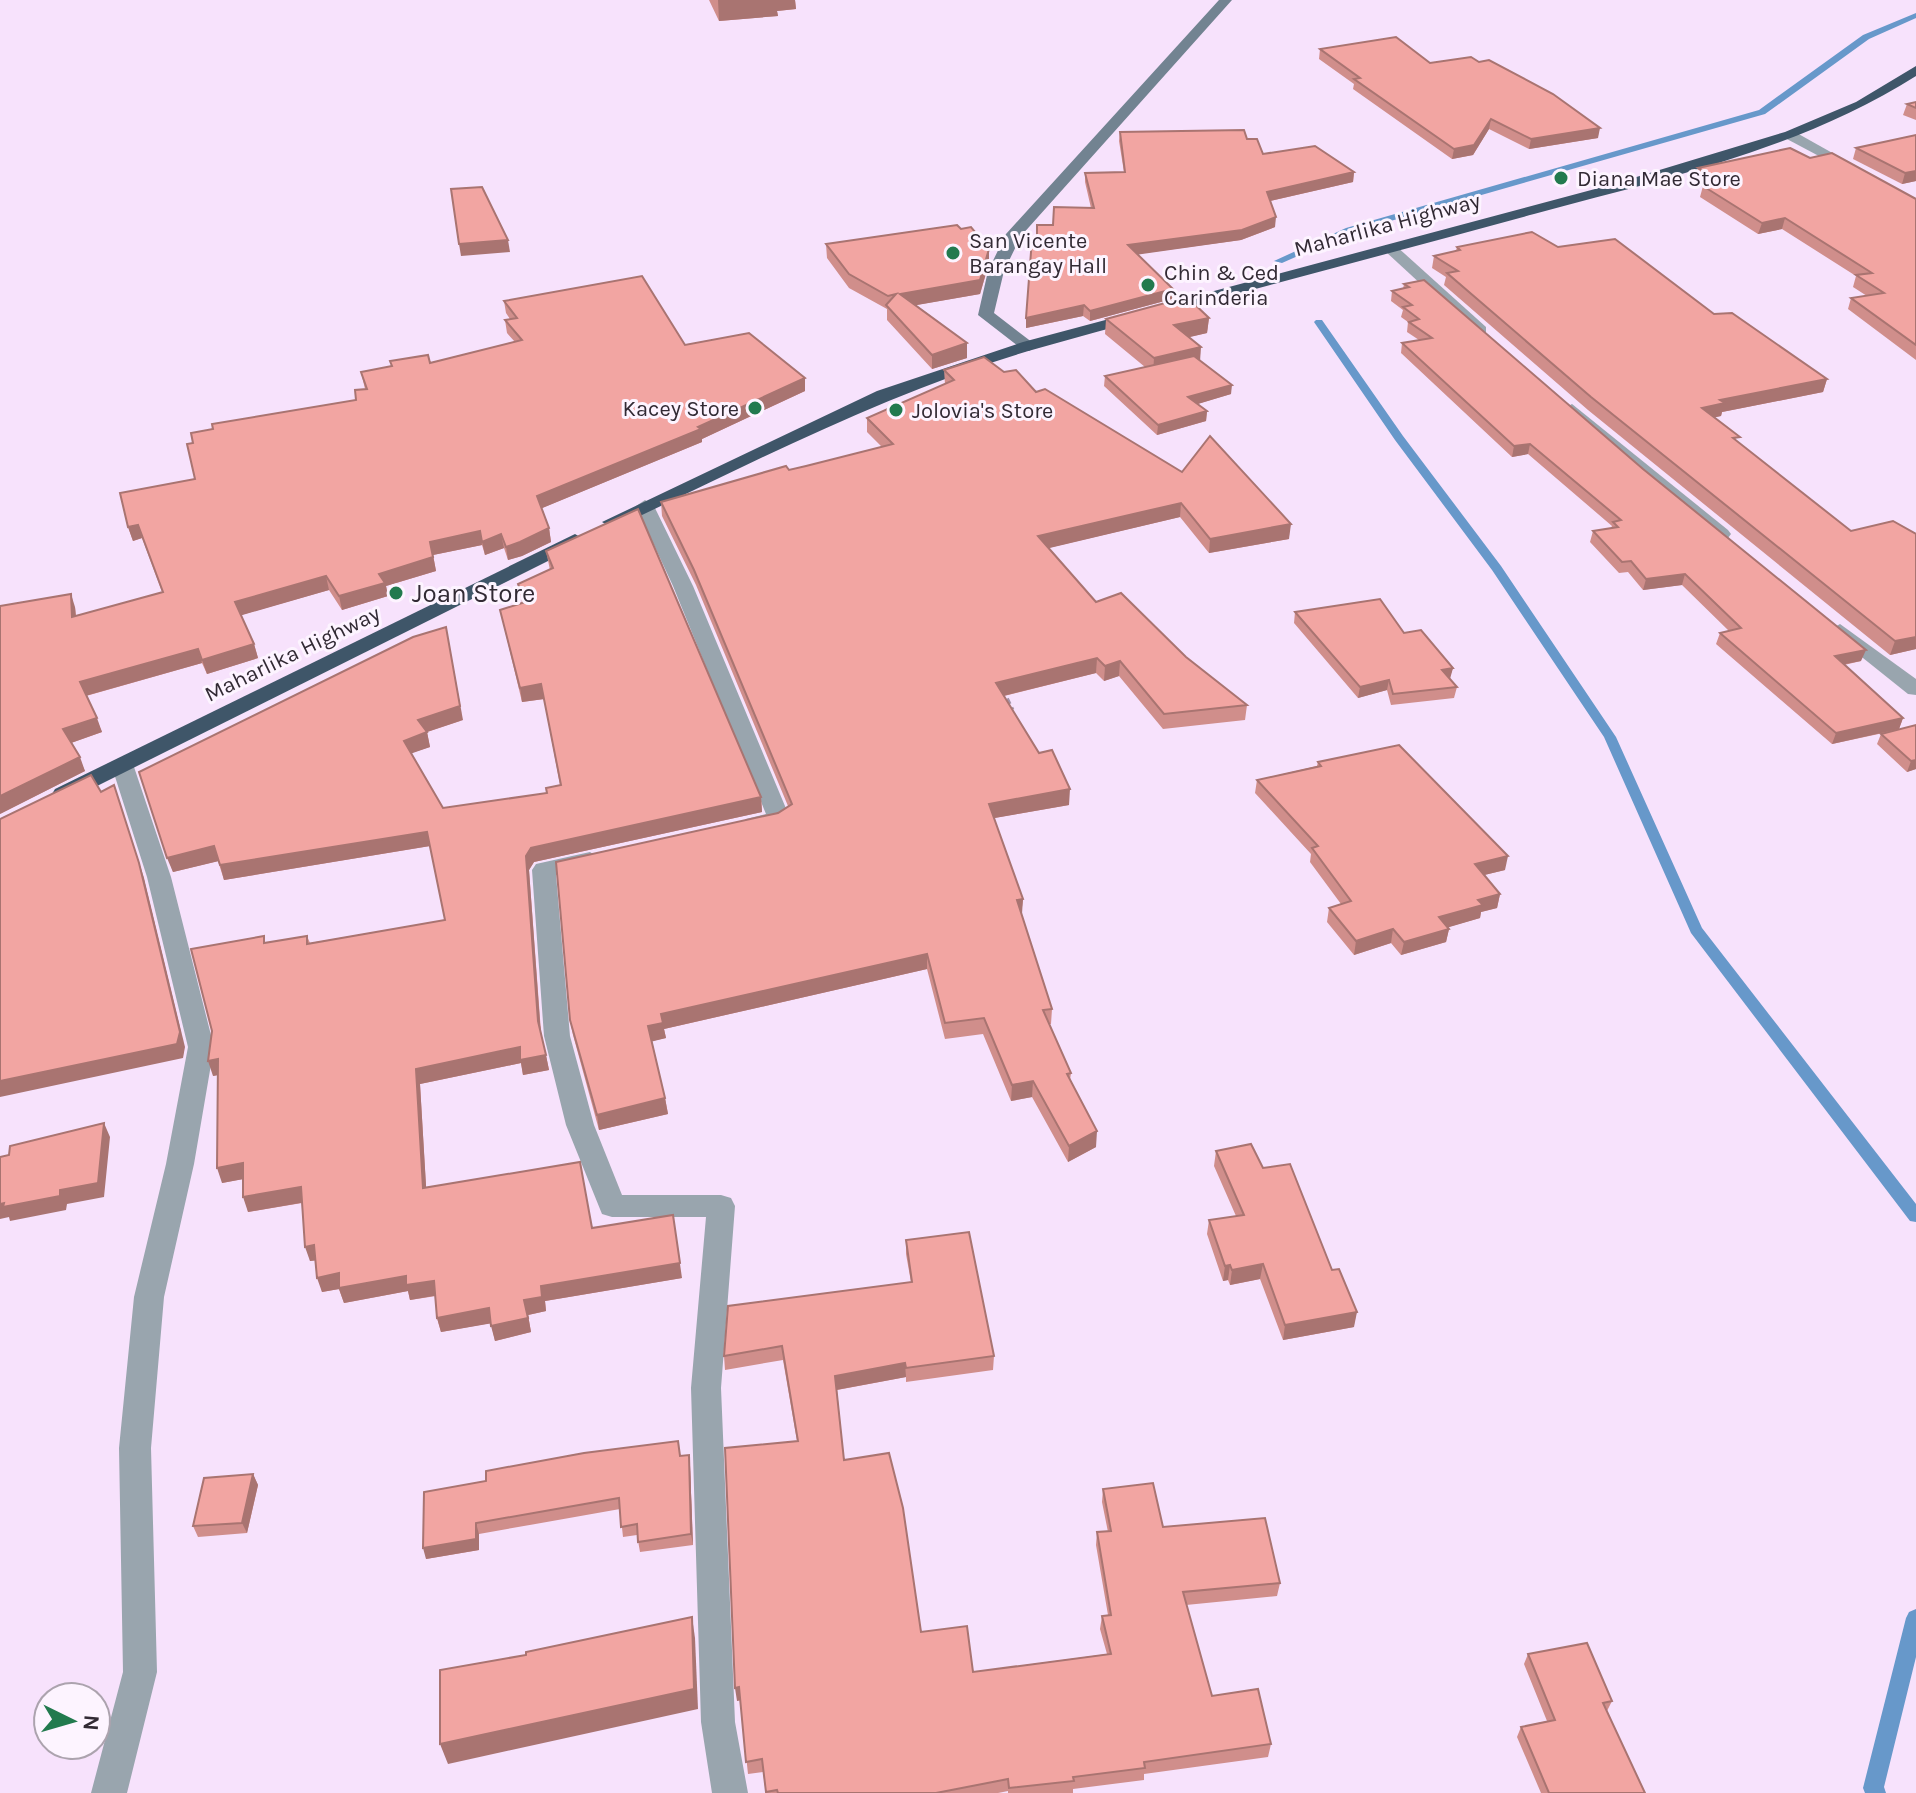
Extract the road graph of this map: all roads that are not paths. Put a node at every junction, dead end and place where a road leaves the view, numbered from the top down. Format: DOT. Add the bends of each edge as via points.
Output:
graph roads {
  1 [pos="1226,0"];
  2 [pos="1916,70"];
  3 [pos="1790,135"];
  4 [pos="1874,179"];
  5 [pos="1390,248"];
  6 [pos="1489,339"];
  7 [pos="1029,346"];
  8 [pos="1559,398"];
  9 [pos="645,506"];
  10 [pos="1732,543"];
  11 [pos="1829,621"];
  12 [pos="1916,689"];
  13 [pos="122,764"];
  14 [pos="41,805"];
  15 [pos="735,828"];
  16 [pos="617,854"];
  17 [pos="109,1793"];
  18 [pos="730,1793"];
  1 -- 7 [label="street" via="1014,234 996,271 986,315"];
  2 -- 3 [label="highway, Maharlika Highway" via="1861,105"];
  3 -- 4 [label="street"];
  3 -- 5 [label="highway, Maharlika Highway"];
  5 -- 6 [label="street"];
  5 -- 7 [label="highway, Maharlika Highway"];
  7 -- 9 [label="highway, Maharlika Highway" via="883,395"];
  8 -- 10 [label="street"];
  9 -- 13 [label="highway, Maharlika Highway"];
  9 -- 15 [label="street" via="779,818"];
  11 -- 12 [label="street"];
  13 -- 14 [label="highway, Maharlika Highway"];
  13 -- 17 [label="street" via="159,877 201,1047 149,1297 135,1448 140,1672"];
  16 -- 18 [label="street" via="544,870 557,1036 580,1125 612,1206 721,1206 706,1388 718,1722"];
}
